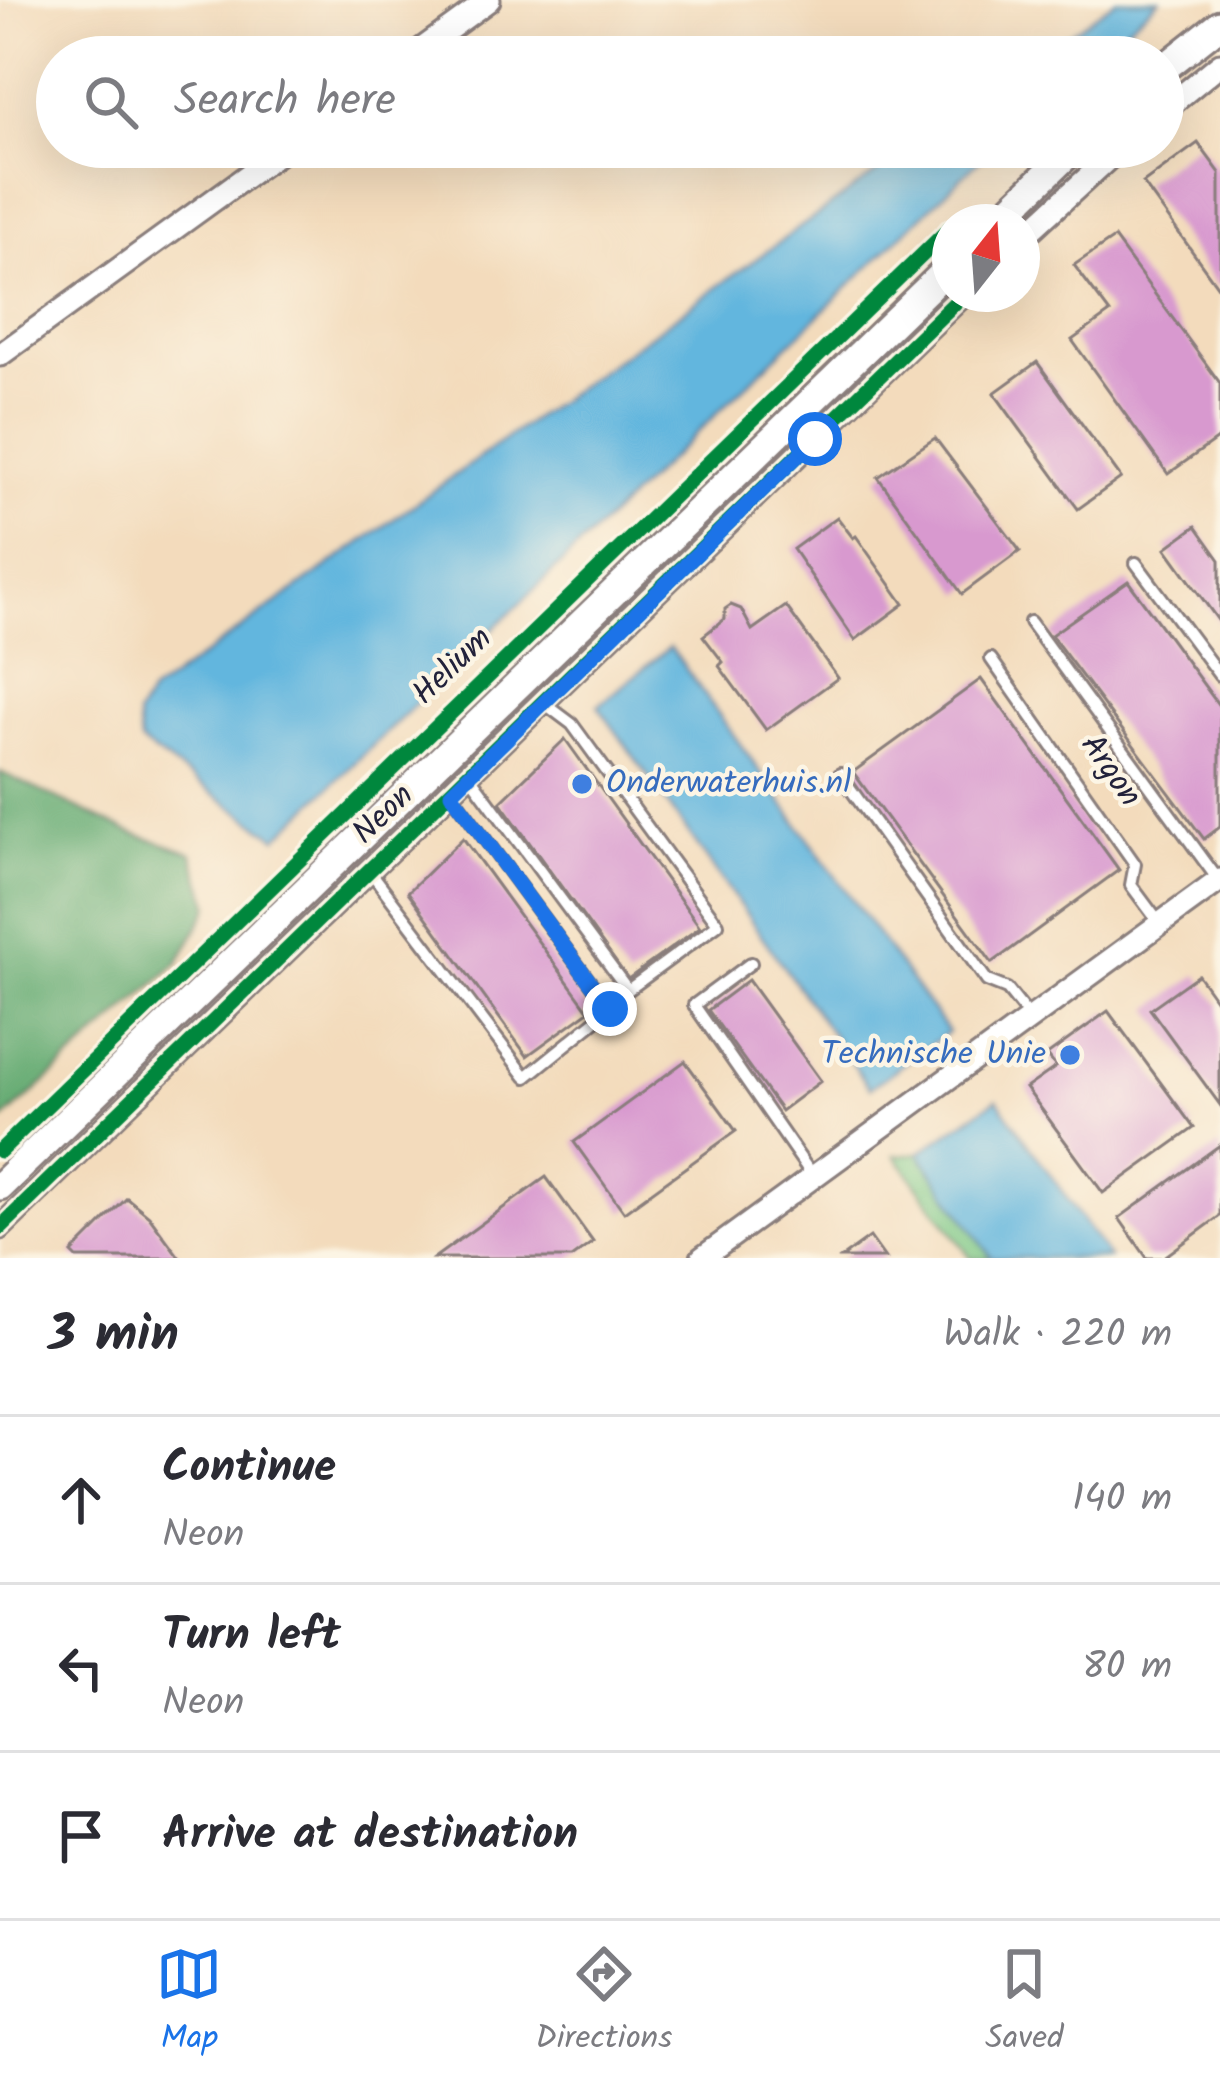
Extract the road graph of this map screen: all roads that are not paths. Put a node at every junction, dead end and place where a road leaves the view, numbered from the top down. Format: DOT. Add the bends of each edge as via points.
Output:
graph roads {
  1 [pos="489,0"];
  2 [pos="1220,24"];
  3 [pos="440,36"];
  4 [pos="1184,52"];
  5 [pos="1220,64"];
  6 [pos="1184,93"];
  7 [pos="257,168"];
  8 [pos="1053,168"];
  9 [pos="1098,168"];
  10 [pos="1016,204"];
  11 [pos="1040,221"];
  12 [pos="932,284"];
  13 [pos="946,312"];
  14 [pos="0,355"];
  15 [pos="1136,563"];
  16 [pos="1030,622"];
  17 [pos="991,659"];
  18 [pos="1220,676"];
  19 [pos="544,703"];
  20 [pos="840,774"];
  21 [pos="469,775"];
  22 [pos="451,793"];
  23 [pos="370,871"];
  24 [pos="1220,880"];
  25 [pos="1160,924"];
  26 [pos="751,964"];
  27 [pos="1031,1019"];
  28 [pos="814,1178"];
  29 [pos="0,1186"];
  30 [pos="0,1228"];
  31 [pos="702,1258"];
  1 -- 3 [label="street"];
  2 -- 4 [label="street"];
  5 -- 6 [label="street"];
  7 -- 14 [label="street"];
  8 -- 10 [label="street"];
  9 -- 11 [label="street"];
  12 -- 29 [label="street, Helium"];
  13 -- 19 [label="street, Neon"];
  15 -- 18 [label="lane"];
  16 -- 24 [label="lane, Argon"];
  17 -- 25 [label="lane, Argon" via="1135,864 1131,885"];
  19 -- 21 [label="street, Neon"];
  19 -- 21 [label="lane" via="572,724 718,924 628,990"];
  20 -- 27 [label="lane" via="987,981 1007,988"];
  21 -- 22 [label="street, Neon"];
  22 -- 23 [label="street, Neon"];
  22 -- 23 [label="lane, Neon" via="610,1009 526,1077"];
  23 -- 30 [label="street, Neon"];
  24 -- 25 [label="street, Argon"];
  25 -- 27 [label="street, Argon"];
  26 -- 28 [label="lane" via="694,1005"];
  27 -- 28 [label="street, Argon"];
  28 -- 31 [label="street, Argon"];
}
